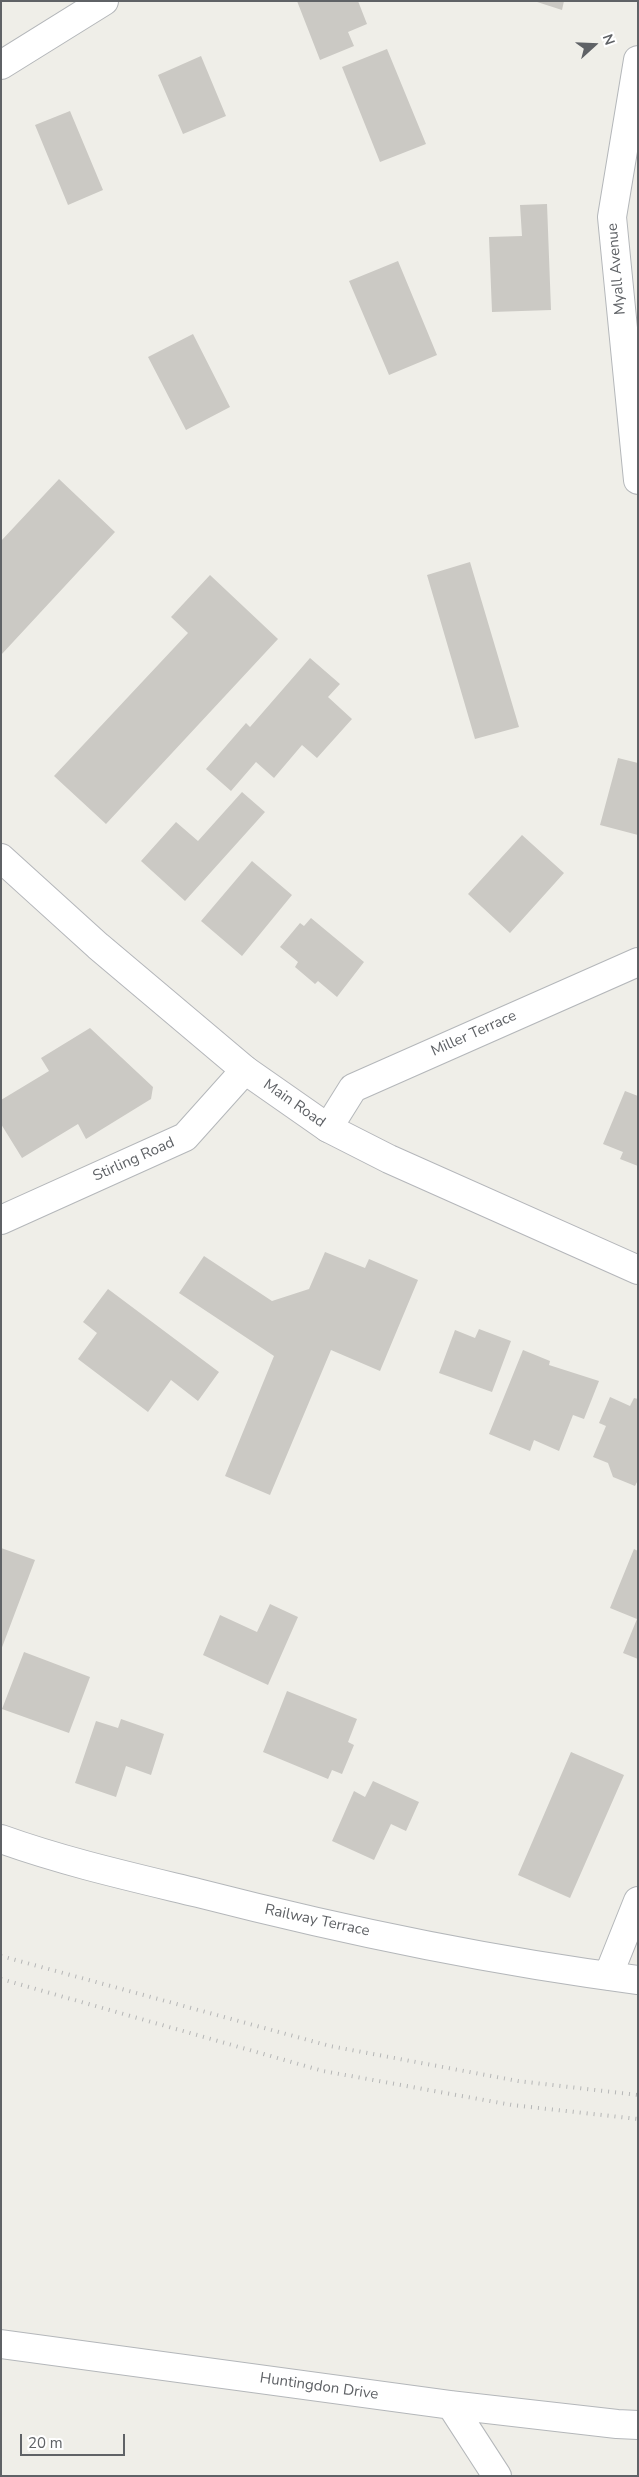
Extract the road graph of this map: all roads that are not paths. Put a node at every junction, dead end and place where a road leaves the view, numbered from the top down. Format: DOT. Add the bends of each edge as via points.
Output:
graph roads {
  1 [pos="104,1"];
  2 [pos="638,60"];
  3 [pos="1,65"];
  4 [pos="638,480"];
  5 [pos="1,858"];
  6 [pos="638,962"];
  7 [pos="245,1070"];
  8 [pos="328,1128"];
  9 [pos="1,1220"];
  10 [pos="638,1270"];
  11 [pos="1,1840"];
  12 [pos="638,1901"];
  13 [pos="608,1976"];
  14 [pos="638,1980"];
  15 [pos="1,2344"];
  16 [pos="451,2405"];
  17 [pos="638,2425"];
  18 [pos="497,2476"];
  1 -- 3 [label="street"];
  2 -- 4 [label="street, Myall Avenue" via="612,218"];
  5 -- 7 [label="street, Main Road" via="98,946"];
  6 -- 8 [label="street, Miller Terrace" via="353,1088"];
  7 -- 8 [label="street, Main Road"];
  7 -- 9 [label="street, Stirling Road" via="185,1137"];
  8 -- 10 [label="street, Main Road" via="389,1159"];
  11 -- 13 [label="street, Railway Terrace" via="43,1854 247,1906 448,1950"];
  12 -- 13 [label="street"];
  13 -- 14 [label="street, Railway Terrace"];
  15 -- 16 [label="street, Huntingdon Drive"];
  16 -- 17 [label="street, Huntingdon Drive"];
  16 -- 18 [label="street"];
}
